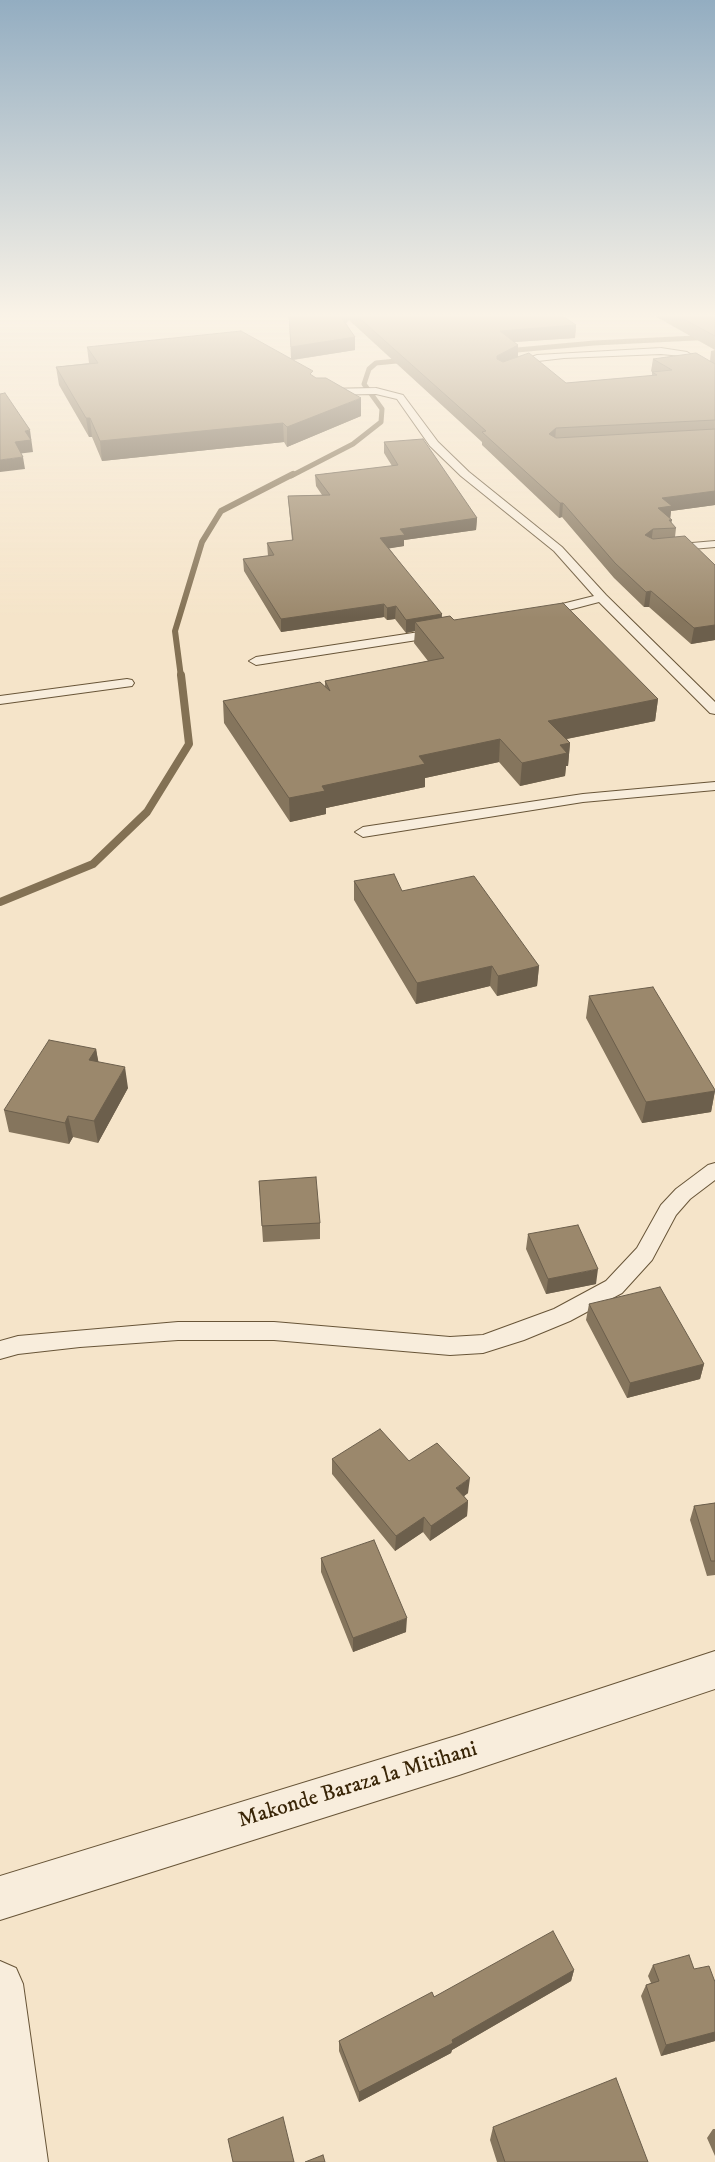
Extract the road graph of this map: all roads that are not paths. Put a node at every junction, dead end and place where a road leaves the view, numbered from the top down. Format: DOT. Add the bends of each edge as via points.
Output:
graph roads {
  1 [pos="414,417"];
  2 [pos="715,544"];
  3 [pos="661,549"];
  4 [pos="602,598"];
  5 [pos="529,616"];
  6 [pos="452,631"];
  7 [pos="256,661"];
  8 [pos="128,683"];
  9 [pos="0,700"];
  10 [pos="715,710"];
  11 [pos="715,786"];
  12 [pos="363,832"];
  13 [pos="715,1170"];
  14 [pos="0,1350"];
  15 [pos="715,1670"];
  16 [pos="0,1898"];
  17 [pos="0,1984"];
  18 [pos="23,2162"];
  1 -- 4 [label="lane" via="434,444 465,474 558,549"];
  2 -- 3 [label="lane"];
  4 -- 5 [label="lane"];
  4 -- 10 [label="lane"];
  6 -- 7 [label="lane"];
  8 -- 9 [label="lane"];
  11 -- 12 [label="lane" via="582,798"];
  13 -- 14 [label="lane" via="668,1210 644,1254 614,1287 553,1319 483,1344 450,1346 274,1331 178,1331 36,1343"];
  15 -- 16 [label="street, Makonde Baraza la Mitihani" via="459,1755"];
  17 -- 18 [label="street"];
}
